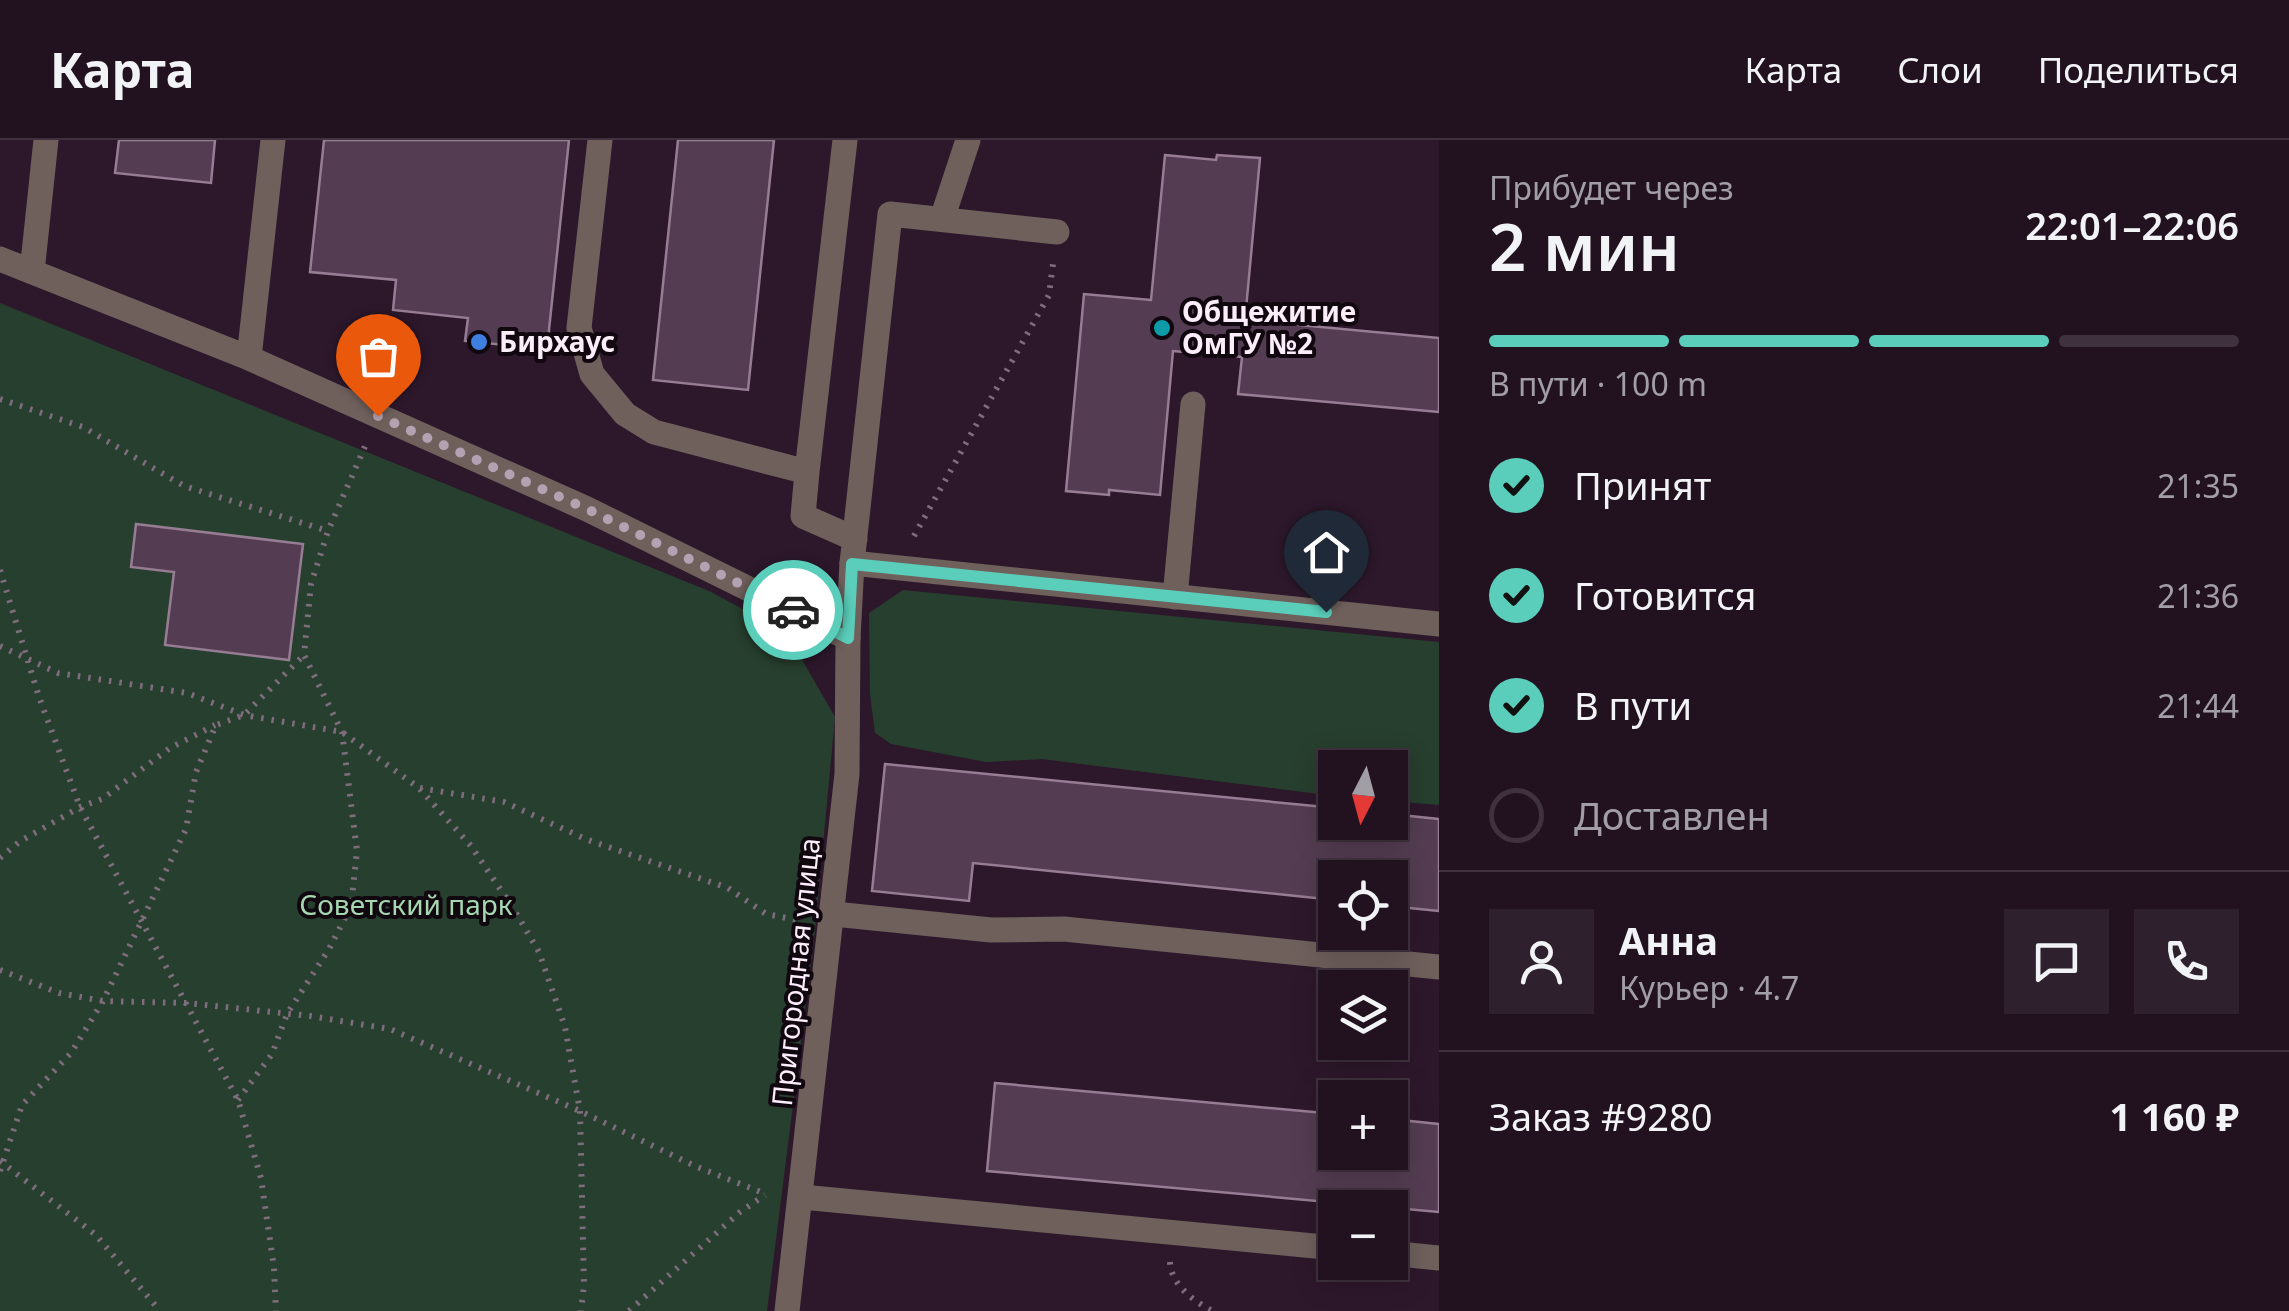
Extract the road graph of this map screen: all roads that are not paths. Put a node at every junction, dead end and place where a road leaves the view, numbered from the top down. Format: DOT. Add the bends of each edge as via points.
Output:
graph roads {
  1 [pos="46,140"];
  2 [pos="273,140"];
  3 [pos="600,140"];
  4 [pos="845,140"];
  5 [pos="968,140"];
  6 [pos="942,219"];
  7 [pos="1057,232"];
  8 [pos="0,259"];
  9 [pos="32,272"];
  10 [pos="249,358"];
  11 [pos="1193,404"];
  12 [pos="808,472"];
  13 [pos="853,551"];
  14 [pos="1175,597"];
  15 [pos="1439,624"];
  16 [pos="848,638"];
  17 [pos="834,914"];
  18 [pos="1439,967"];
  19 [pos="802,1197"];
  20 [pos="1318,1246"];
  21 [pos="1408,1255"];
  22 [pos="1439,1258"];
  23 [pos="787,1311"];
  1 -- 9 [label="street"];
  2 -- 10 [label="street"];
  3 -- 12 [label="street" via="578,328 592,374 625,414 654,432"];
  4 -- 12 [label="street"];
  5 -- 6 [label="street"];
  6 -- 7 [label="street"];
  6 -- 13 [label="street, Пригородная улица" via="890,214"];
  8 -- 9 [label="street"];
  9 -- 10 [label="street"];
  10 -- 16 [label="street" via="587,509"];
  11 -- 14 [label="street"];
  12 -- 13 [label="street" via="803,516"];
  13 -- 14 [label="street" via="896,568"];
  13 -- 16 [label="street, Пригородная улица"];
  14 -- 15 [label="street"];
  16 -- 17 [label="street, Пригородная улица" via="847,774"];
  17 -- 18 [label="street" via="991,930 1064,929"];
  17 -- 19 [label="street, Пригородная улица"];
  19 -- 20 [label="street"];
  19 -- 23 [label="street, Пригородная улица"];
  21 -- 22 [label="street"];
}
